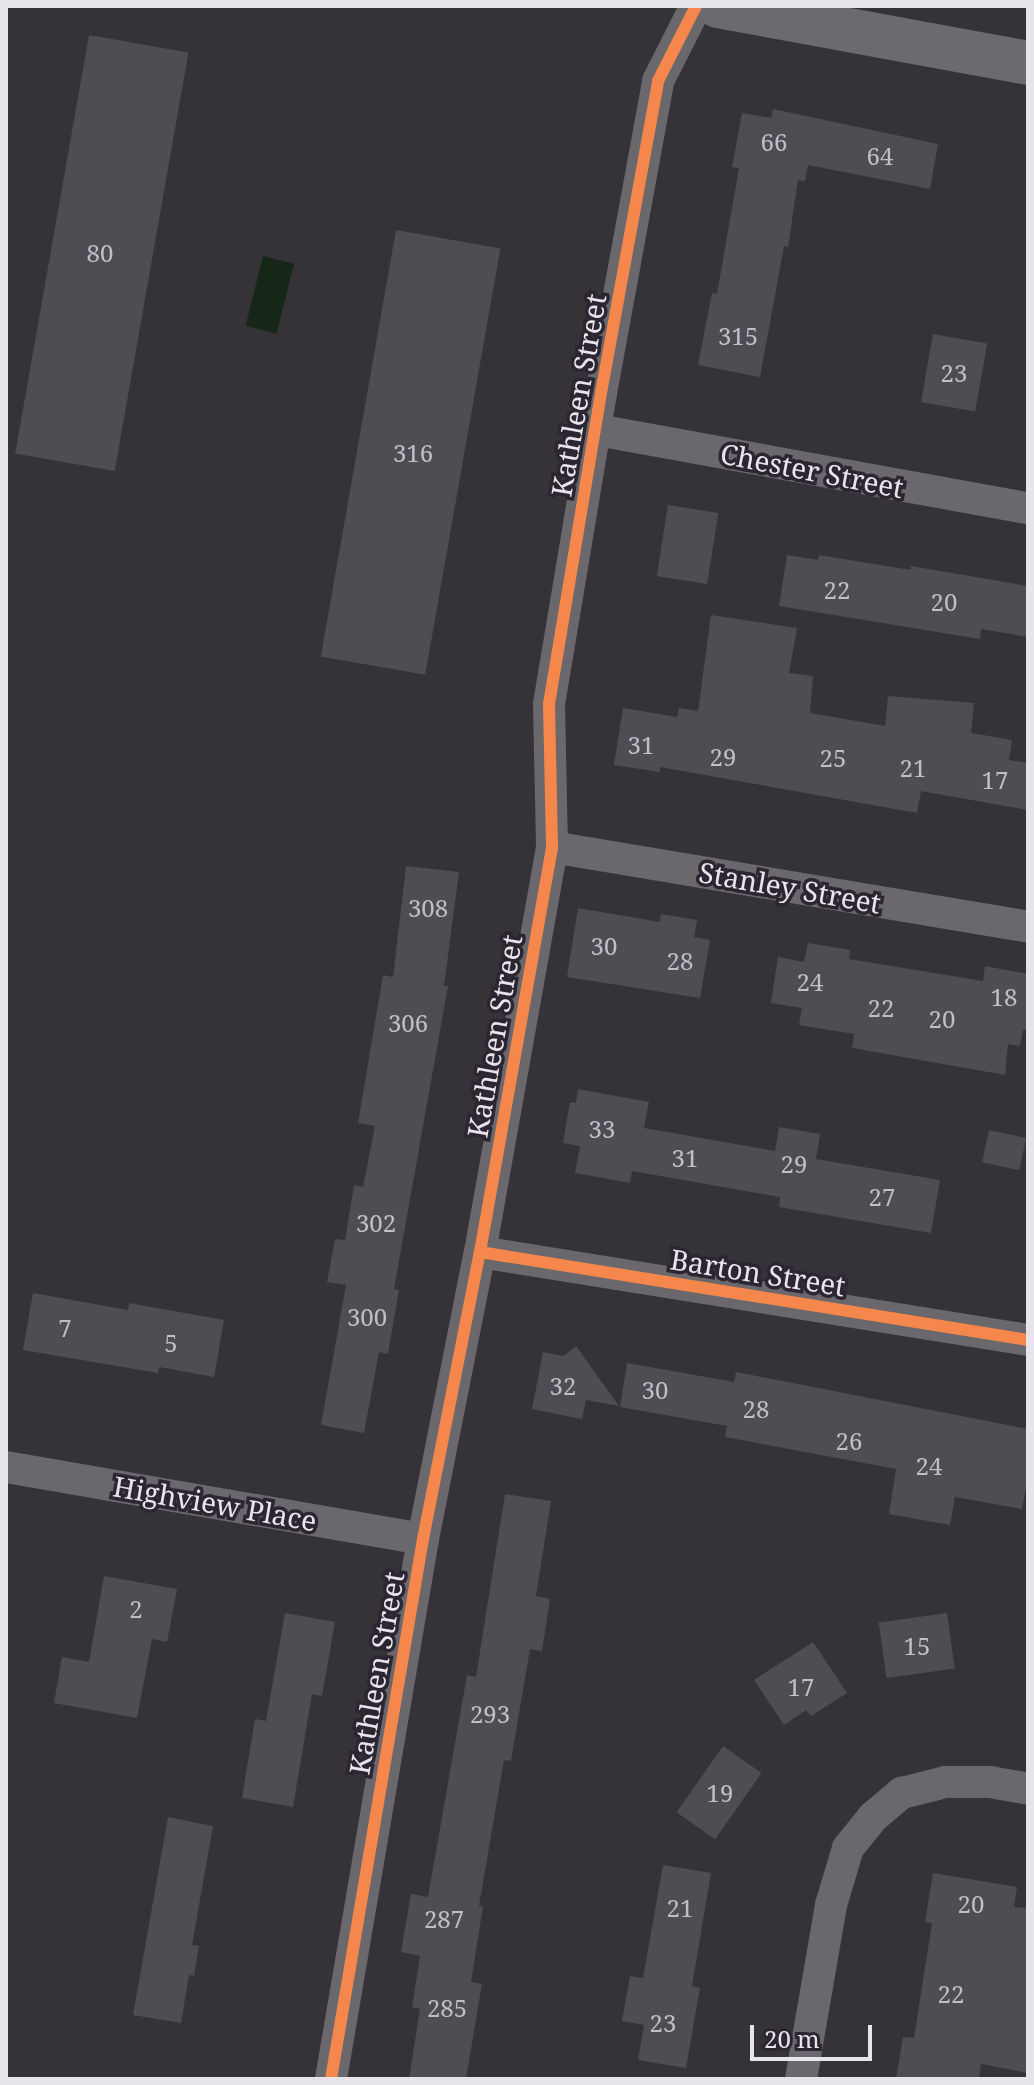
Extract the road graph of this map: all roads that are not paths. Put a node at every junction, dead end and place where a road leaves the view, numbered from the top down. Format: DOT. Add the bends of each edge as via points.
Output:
graph roads {
  1 [pos="696,6"];
  2 [pos="718,6"];
  3 [pos="1028,63"];
  4 [pos="597,430"];
  5 [pos="1028,508"];
  6 [pos="552,847"];
  7 [pos="1028,927"];
  8 [pos="480,1252"];
  9 [pos="1028,1340"];
  10 [pos="6,1467"];
  11 [pos="423,1539"];
  12 [pos="1028,1789"];
  13 [pos="331,2079"];
  14 [pos="801,2079"];
  1 -- 4 [label="street, Kathleen Street" via="658,81"];
  2 -- 3 [label="main road"];
  4 -- 5 [label="street, Chester Street"];
  4 -- 6 [label="street, Kathleen Street" via="549,704"];
  6 -- 7 [label="street, Stanley Street"];
  6 -- 8 [label="street, Kathleen Street"];
  8 -- 9 [label="street, Barton Street"];
  8 -- 11 [label="street, Kathleen Street"];
  10 -- 11 [label="street, Highview Place"];
  11 -- 13 [label="street, Kathleen Street"];
  12 -- 14 [label="street" via="945,1782 902,1793 848,1848 831,1905"];
}
